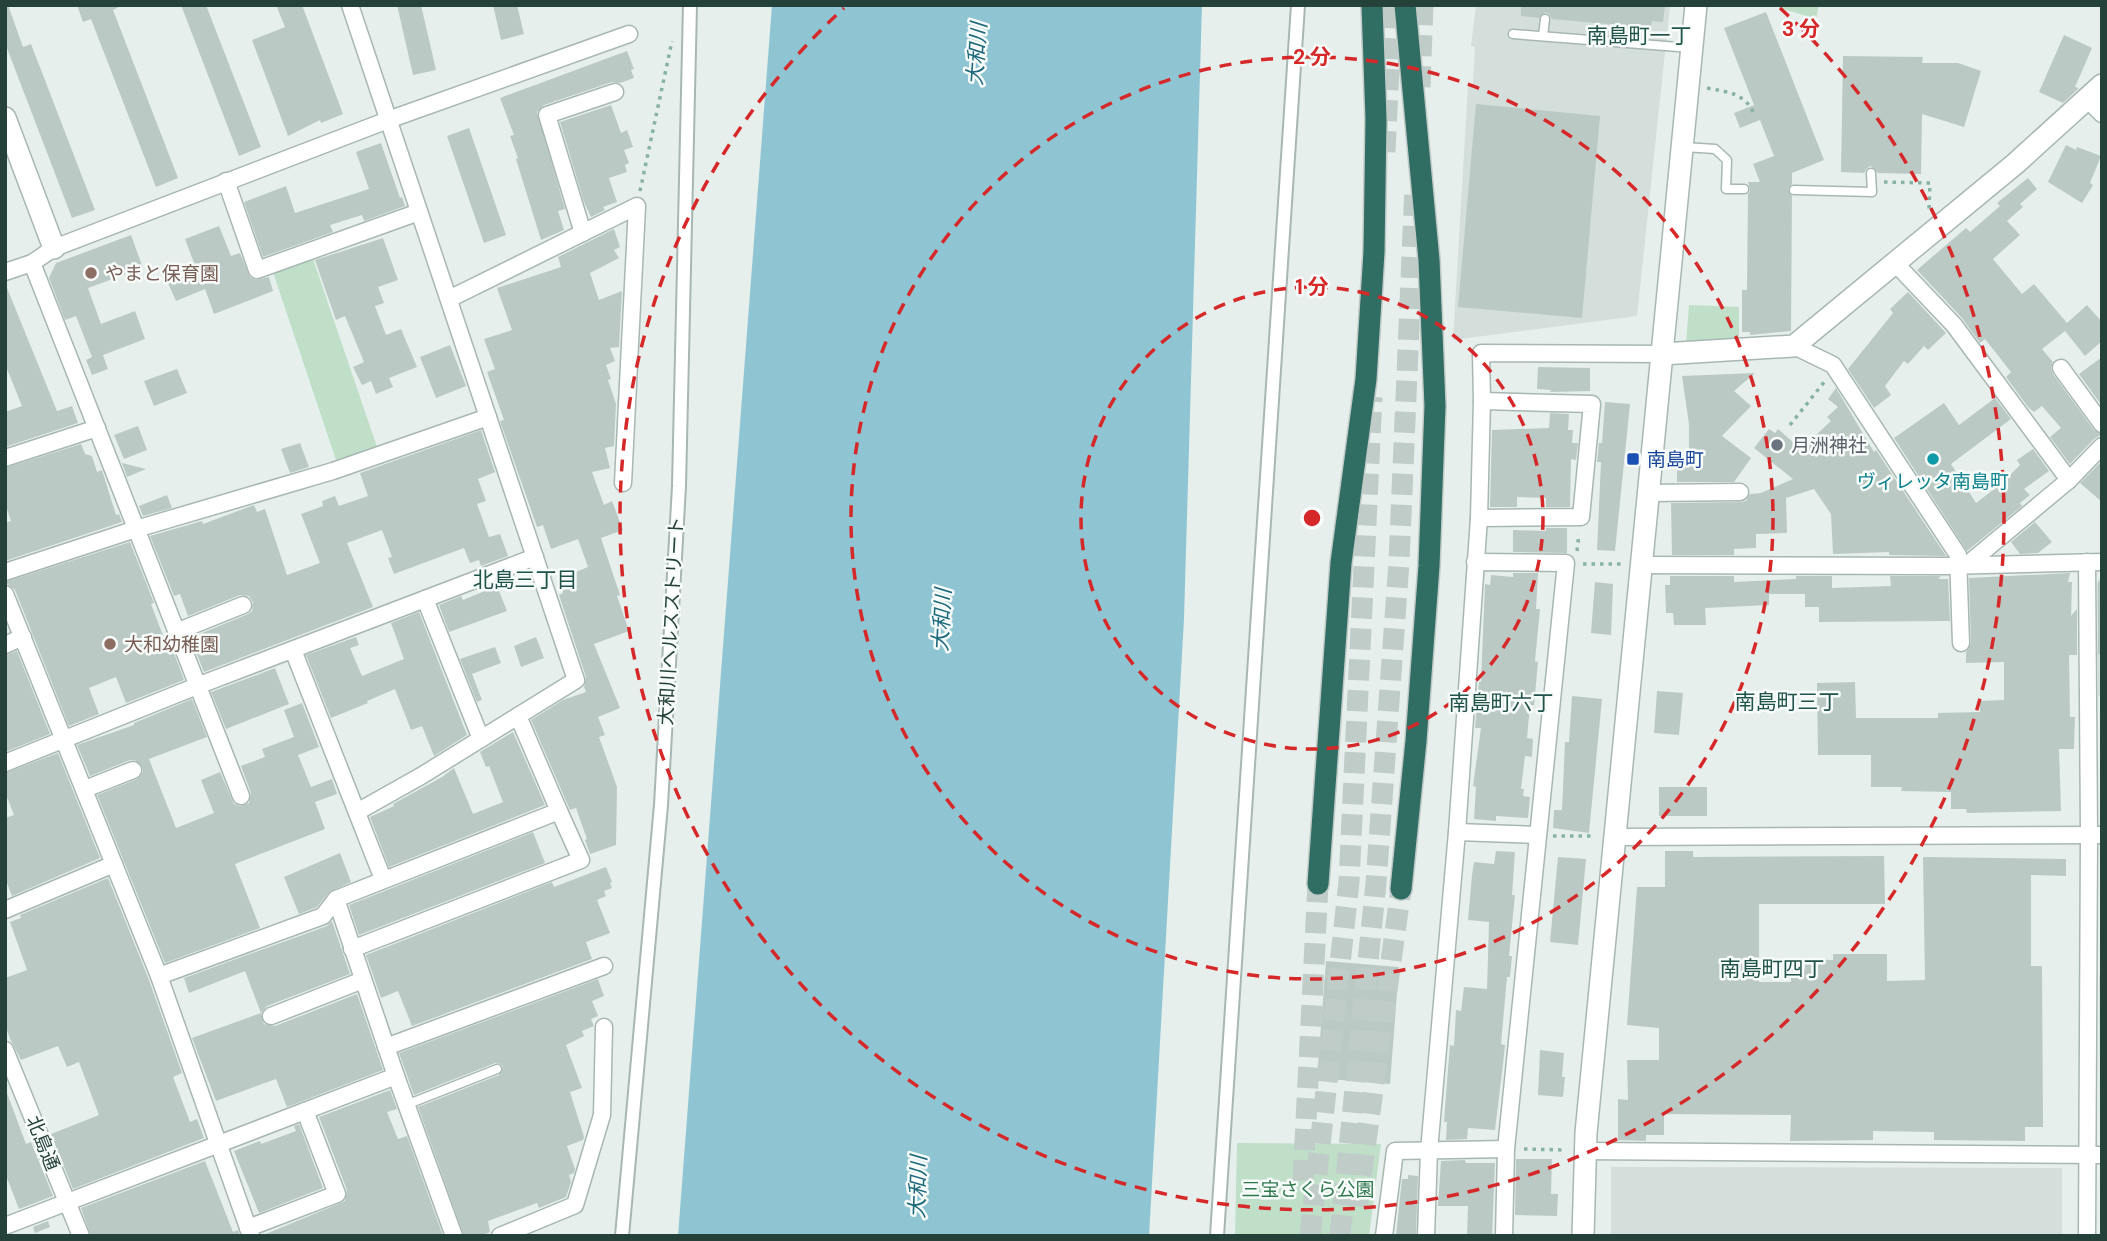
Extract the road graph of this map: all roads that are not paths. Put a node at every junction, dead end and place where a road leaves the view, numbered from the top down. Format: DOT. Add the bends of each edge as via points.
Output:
graph roads {
  1 [pos="349,5"];
  2 [pos="1298,5"];
  3 [pos="1372,5"];
  4 [pos="1405,5"];
  5 [pos="1696,5"];
  6 [pos="690,7"];
  7 [pos="1545,19"];
  8 [pos="629,34"];
  9 [pos="1513,34"];
  10 [pos="1543,36"];
  11 [pos="1691,48"];
  12 [pos="615,92"];
  13 [pos="2097,99"];
  14 [pos="5,118"];
  15 [pos="388,120"];
  16 [pos="1681,146"];
  17 [pos="1871,173"];
  18 [pos="226,181"];
  19 [pos="1744,189"];
  20 [pos="1794,190"];
  21 [pos="419,212"];
  22 [pos="583,233"];
  23 [pos="54,248"];
  24 [pos="32,263"];
  25 [pos="1895,263"];
  26 [pos="5,272"];
  27 [pos="449,299"];
  28 [pos="1794,346"];
  29 [pos="1662,354"];
  30 [pos="2061,368"];
  31 [pos="1482,401"];
  32 [pos="488,417"];
  33 [pos="2102,424"];
  34 [pos="97,428"];
  35 [pos="2102,446"];
  36 [pos="5,458"];
  37 [pos="2069,480"];
  38 [pos="623,483"];
  39 [pos="1740,492"];
  40 [pos="1648,493"];
  41 [pos="1479,518"];
  42 [pos="136,528"];
  43 [pos="535,557"];
  44 [pos="1475,562"];
  45 [pos="2094,562"];
  46 [pos="1964,564"];
  47 [pos="1640,565"];
  48 [pos="5,572"];
  49 [pos="5,594"];
  50 [pos="425,599"];
  51 [pos="243,606"];
  52 [pos="176,632"];
  53 [pos="23,637"];
  54 [pos="1961,642"];
  55 [pos="5,645"];
  56 [pos="293,650"];
  57 [pos="197,686"];
  58 [pos="518,716"];
  59 [pos="65,738"];
  60 [pos="481,739"];
  61 [pos="5,763"];
  62 [pos="133,770"];
  63 [pos="85,789"];
  64 [pos="241,796"];
  65 [pos="559,811"];
  66 [pos="356,812"];
  67 [pos="1457,832"];
  68 [pos="1538,835"];
  69 [pos="2096,835"];
  70 [pos="1614,836"];
  71 [pos="114,864"];
  72 [pos="383,879"];
  73 [pos="1318,884"];
  74 [pos="1401,889"];
  75 [pos="336,899"];
  76 [pos="5,910"];
  77 [pos="352,949"];
  78 [pos="604,966"];
  79 [pos="159,976"];
  80 [pos="363,980"];
  81 [pos="271,1016"];
  82 [pos="604,1027"];
  83 [pos="386,1047"];
  84 [pos="5,1049"];
  85 [pos="497,1069"];
  86 [pos="396,1076"];
  87 [pos="11,1079"];
  88 [pos="406,1105"];
  89 [pos="305,1111"];
  90 [pos="218,1144"];
  91 [pos="1506,1149"];
  92 [pos="1429,1150"];
  93 [pos="1585,1151"];
  94 [pos="2094,1155"];
  95 [pos="67,1202"];
  96 [pos="5,1226"];
  97 [pos="249,1232"];
  98 [pos="81,1236"];
  99 [pos="454,1236"];
  100 [pos="500,1236"];
  101 [pos="622,1236"];
  102 [pos="1217,1236"];
  103 [pos="1384,1236"];
  104 [pos="1426,1236"];
  105 [pos="1504,1236"];
  106 [pos="1583,1236"];
  107 [pos="2087,1236"];
  1 -- 15 [label="street"];
  2 -- 102 [label="street"];
  3 -- 73 [label="highway" via="1376,119 1366,379 1341,563"];
  4 -- 74 [label="highway" via="1429,260 1435,406 1429,566"];
  5 -- 11 [label="street"];
  6 -- 101 [label="street, 大和川ヘルスストリート" via="679,486 663,777"];
  7 -- 10 [label="lane"];
  8 -- 15 [label="street"];
  9 -- 10 [label="lane"];
  10 -- 11 [label="lane"];
  11 -- 16 [label="street"];
  12 -- 22 [label="street" via="547,115"];
  13 -- 25 [label="street"];
  14 -- 23 [label="street"];
  15 -- 18 [label="street"];
  15 -- 21 [label="street"];
  16 -- 19 [label="lane" via="1715,149 1727,160 1726,189"];
  16 -- 29 [label="street"];
  17 -- 20 [label="lane" via="1872,192"];
  18 -- 21 [label="street" via="257,270"];
  18 -- 23 [label="street"];
  21 -- 27 [label="street"];
  22 -- 27 [label="street"];
  22 -- 38 [label="street" via="637,206"];
  23 -- 24 [label="street"];
  24 -- 26 [label="street"];
  24 -- 34 [label="street"];
  25 -- 28 [label="street"];
  25 -- 37 [label="street" via="1954,325"];
  27 -- 32 [label="street"];
  28 -- 29 [label="street"];
  28 -- 46 [label="street" via="1833,365"];
  29 -- 31 [label="street" via="1481,354"];
  29 -- 40 [label="street"];
  30 -- 33 [label="street"];
  31 -- 41 [label="street"];
  31 -- 41 [label="street" via="1592,404 1581,517"];
  32 -- 42 [label="street" via="333,471"];
  32 -- 43 [label="street"];
  34 -- 36 [label="street"];
  34 -- 42 [label="street"];
  35 -- 37 [label="street"];
  37 -- 46 [label="street"];
  39 -- 40 [label="street"];
  40 -- 47 [label="street"];
  41 -- 44 [label="street"];
  42 -- 48 [label="street"];
  42 -- 52 [label="street"];
  43 -- 50 [label="street"];
  43 -- 58 [label="street" via="576,680"];
  44 -- 67 [label="street"];
  44 -- 68 [label="street" via="1570,564"];
  45 -- 46 [label="street"];
  45 -- 69 [label="street"];
  46 -- 47 [label="street"];
  46 -- 54 [label="street"];
  47 -- 70 [label="street"];
  49 -- 53 [label="street"];
  50 -- 56 [label="street"];
  50 -- 60 [label="street"];
  51 -- 52 [label="street"];
  52 -- 57 [label="street"];
  53 -- 55 [label="street"];
  53 -- 59 [label="street"];
  56 -- 57 [label="street"];
  56 -- 66 [label="street"];
  57 -- 59 [label="street"];
  57 -- 64 [label="street"];
  58 -- 60 [label="street"];
  58 -- 65 [label="street"];
  59 -- 61 [label="street"];
  59 -- 63 [label="street"];
  60 -- 66 [label="street"];
  62 -- 63 [label="street"];
  63 -- 71 [label="street"];
  65 -- 72 [label="street"];
  65 -- 77 [label="street" via="581,860"];
  66 -- 72 [label="street"];
  67 -- 68 [label="street"];
  67 -- 92 [label="street"];
  68 -- 91 [label="street"];
  69 -- 70 [label="street"];
  69 -- 94 [label="street"];
  70 -- 93 [label="street"];
  71 -- 76 [label="street"];
  71 -- 79 [label="street"];
  72 -- 75 [label="street"];
  75 -- 77 [label="street"];
  75 -- 79 [label="street" via="323,916"];
  77 -- 80 [label="street"];
  78 -- 83 [label="street"];
  79 -- 90 [label="street"];
  80 -- 81 [label="street"];
  80 -- 83 [label="street"];
  82 -- 100 [label="street" via="602,1115 575,1205"];
  83 -- 86 [label="street"];
  84 -- 87 [label="street, 北島通"];
  85 -- 88 [label="lane"];
  86 -- 88 [label="street"];
  86 -- 89 [label="street"];
  87 -- 95 [label="street, 北島通"];
  88 -- 99 [label="street"];
  89 -- 90 [label="street"];
  89 -- 97 [label="street" via="337,1194"];
  90 -- 95 [label="street"];
  90 -- 97 [label="street"];
  91 -- 92 [label="street"];
  91 -- 105 [label="street"];
  92 -- 103 [label="street" via="1395,1151"];
  92 -- 104 [label="street"];
  93 -- 94 [label="street"];
  93 -- 106 [label="street"];
  94 -- 107 [label="street"];
  95 -- 96 [label="street"];
  95 -- 98 [label="street, 北島通"];
}
